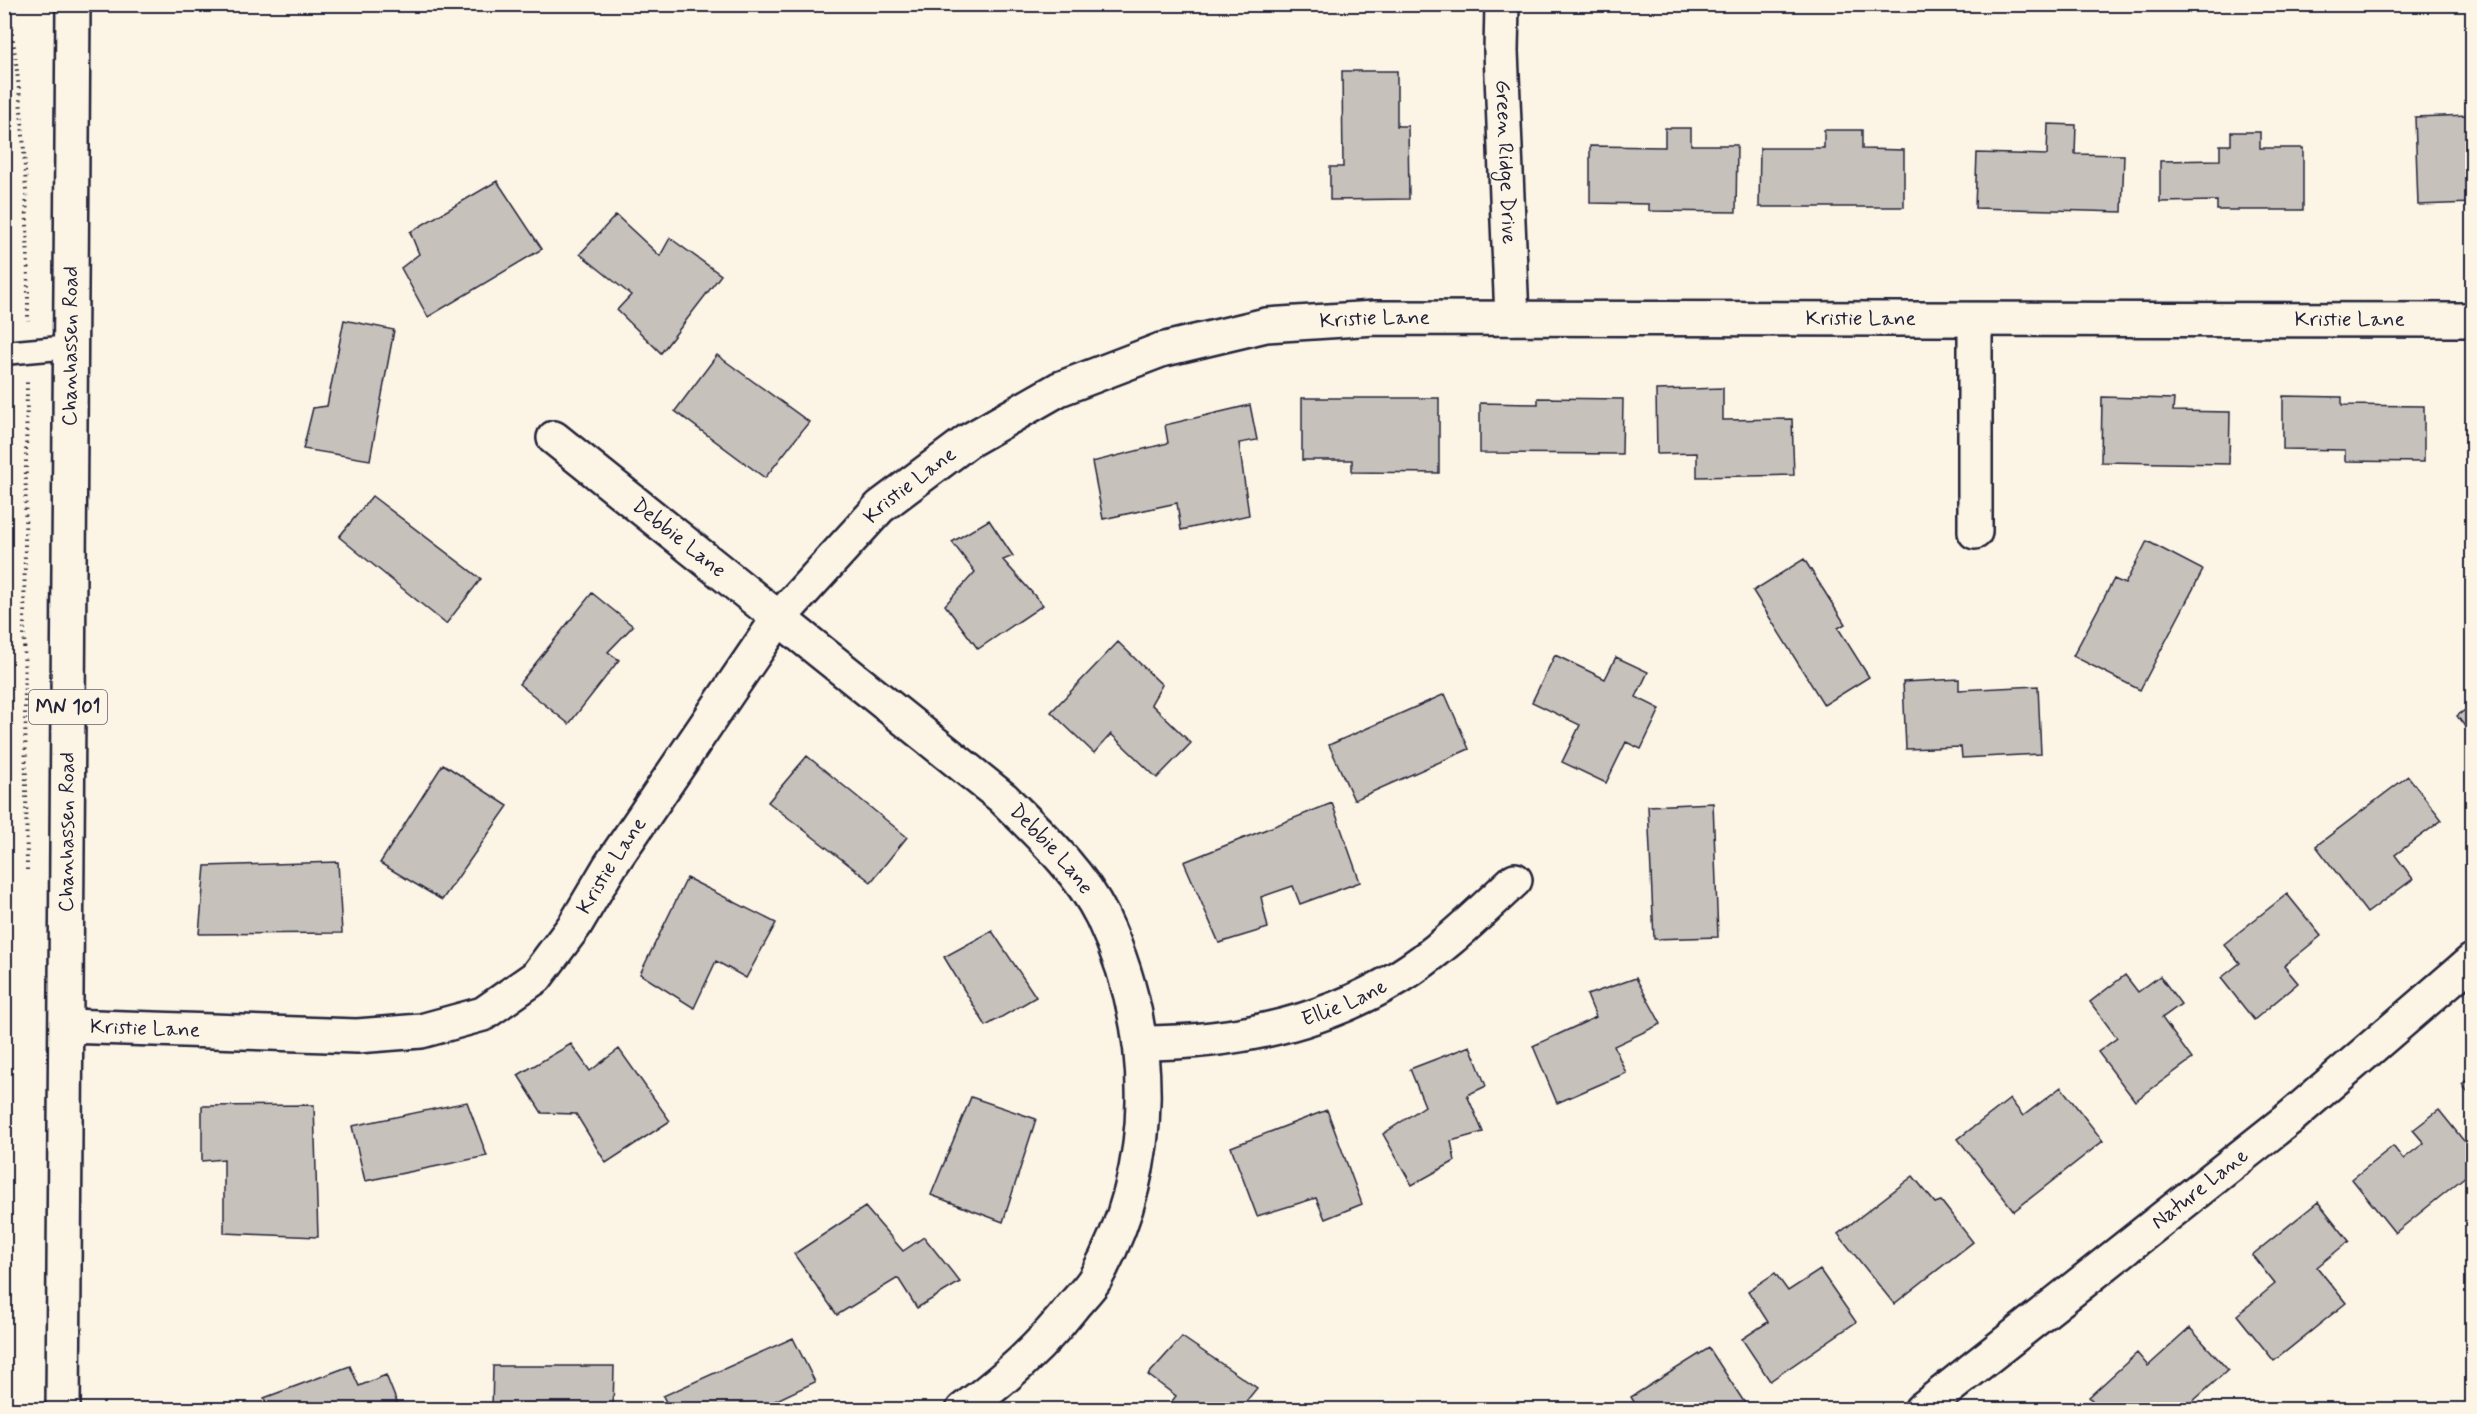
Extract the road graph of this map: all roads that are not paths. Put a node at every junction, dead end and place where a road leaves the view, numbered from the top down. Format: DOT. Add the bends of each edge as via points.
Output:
graph roads {
  1 [pos="73,4"];
  2 [pos="1502,4"];
  3 [pos="1512,318"];
  4 [pos="1975,320"];
  5 [pos="2472,320"];
  6 [pos="71,347"];
  7 [pos="4,353"];
  8 [pos="554,438"];
  9 [pos="1975,532"];
  10 [pos="778,619"];
  11 [pos="1515,880"];
  12 [pos="2472,961"];
  13 [pos="68,1026"];
  14 [pos="1140,1043"];
  15 [pos="63,1410"];
  16 [pos="963,1410"];
  17 [pos="1921,1410"];
  1 -- 6 [label="street, Chanhassen Road / MN 101"];
  2 -- 3 [label="street, Green Ridge Drive"];
  3 -- 4 [label="street, Kristie Lane"];
  3 -- 10 [label="street, Kristie Lane" via="1375,318 1266,325 1161,350 1059,389 968,441 880,507"];
  4 -- 5 [label="street, Kristie Lane"];
  4 -- 9 [label="street"];
  6 -- 7 [label="lane"];
  6 -- 13 [label="street, Chanhassen Road / MN 101"];
  8 -- 10 [label="street, Debbie Lane"];
  10 -- 13 [label="street, Kristie Lane" via="536,977 483,1014 421,1031 357,1036"];
  10 -- 14 [label="street, Debbie Lane" via="1003,798 1059,853 1101,915 1129,986"];
  11 -- 14 [label="street, Ellie Lane" via="1459,932 1399,976 1332,1011 1259,1033 1185,1043"];
  12 -- 17 [label="street, Nature Lane" via="2291,1117"];
  13 -- 15 [label="street, Chanhassen Road / MN 101"];
  14 -- 16 [label="street, Debbie Lane" via="1143,1137 1125,1210 1094,1280 1045,1342"];
}
